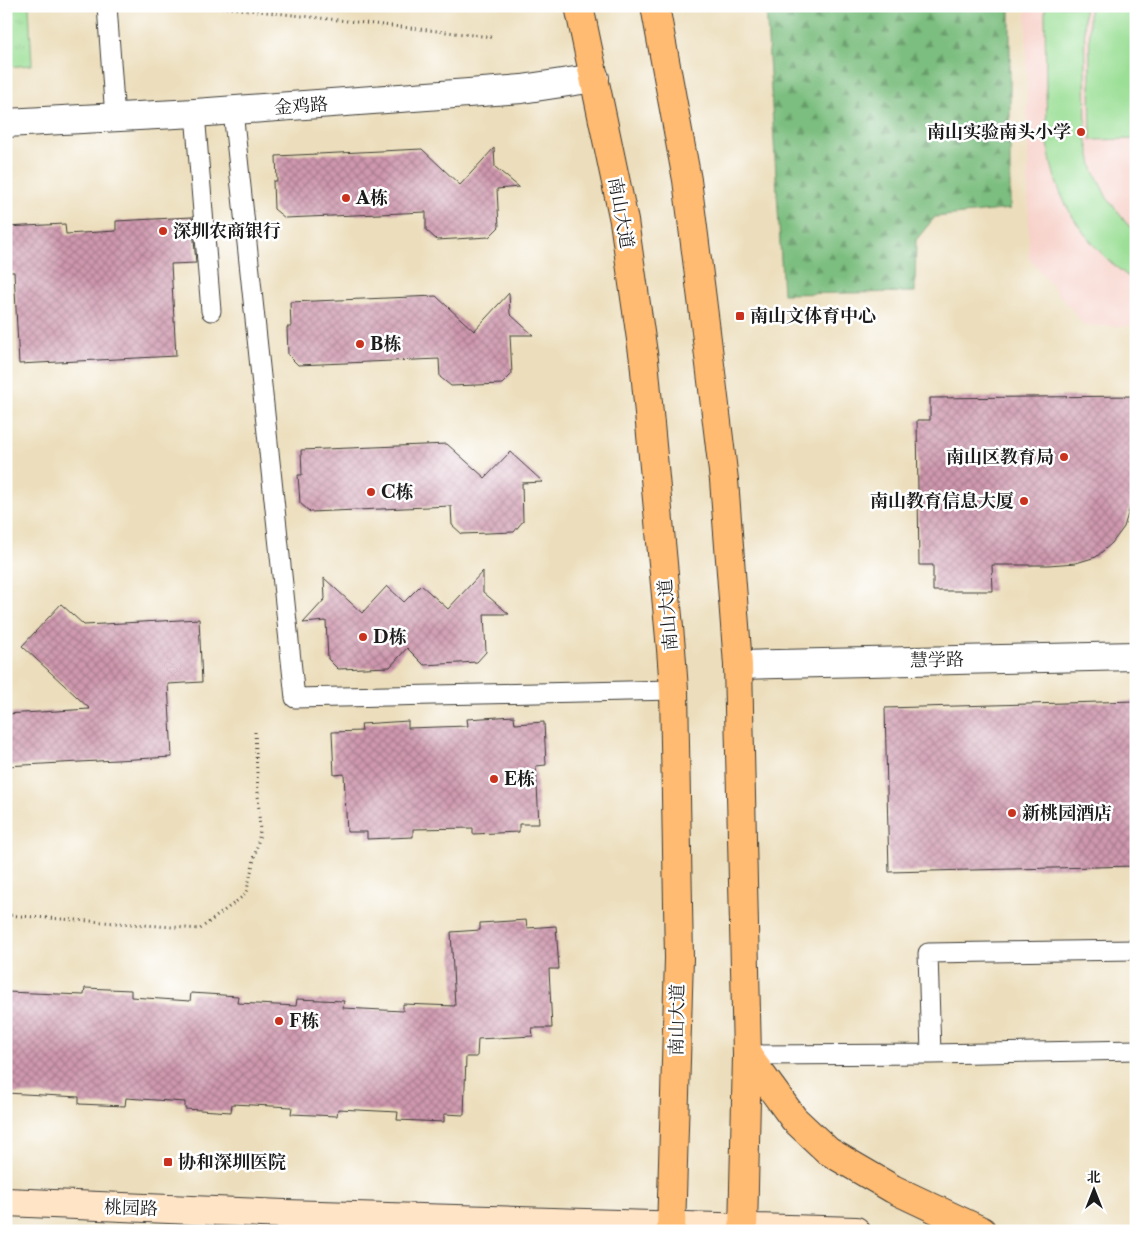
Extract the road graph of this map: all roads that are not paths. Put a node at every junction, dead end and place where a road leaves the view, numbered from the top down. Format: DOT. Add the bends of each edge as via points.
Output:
graph roads {
  1 [pos="107,6"];
  2 [pos="579,6"];
  3 [pos="655,6"];
  4 [pos="595,78"];
  5 [pos="233,111"];
  6 [pos="195,114"];
  7 [pos="115,118"];
  8 [pos="6,124"];
  9 [pos="212,311"];
  10 [pos="1136,656"];
  11 [pos="738,664"];
  12 [pos="674,690"];
  13 [pos="1136,950"];
  14 [pos="1136,1050"];
  15 [pos="931,1054"];
  16 [pos="747,1055"];
  17 [pos="6,1202"];
  18 [pos="671,1228"];
  19 [pos="743,1229"];
  20 [pos="856,1231"];
  21 [pos="982,1231"];
  1 -- 7 [label="lane"];
  2 -- 4 [label="main road, 南山大道"];
  3 -- 11 [label="main road" via="686,180 704,315 724,480"];
  4 -- 5 [label="street, 金鸡路" via="522,89"];
  4 -- 12 [label="main road, 南山大道" via="624,221 644,360"];
  5 -- 6 [label="street, 金鸡路"];
  5 -- 12 [label="lane" via="295,698"];
  6 -- 7 [label="street, 金鸡路"];
  6 -- 9 [label="lane"];
  7 -- 8 [label="street, 金鸡路"];
  10 -- 11 [label="street, 慧学路"];
  11 -- 16 [label="main road"];
  12 -- 18 [label="main road, 南山大道" via="679,958"];
  13 -- 15 [label="lane" via="928,953"];
  14 -- 15 [label="lane"];
  15 -- 16 [label="lane"];
  16 -- 19 [label="main road"];
  16 -- 21 [label="main road" via="794,1119 828,1151 893,1189"];
  17 -- 18 [label="main road, 桃园路"];
  18 -- 19 [label="main road, 桃园路"];
  19 -- 20 [label="main road, 桃园路"];
}
